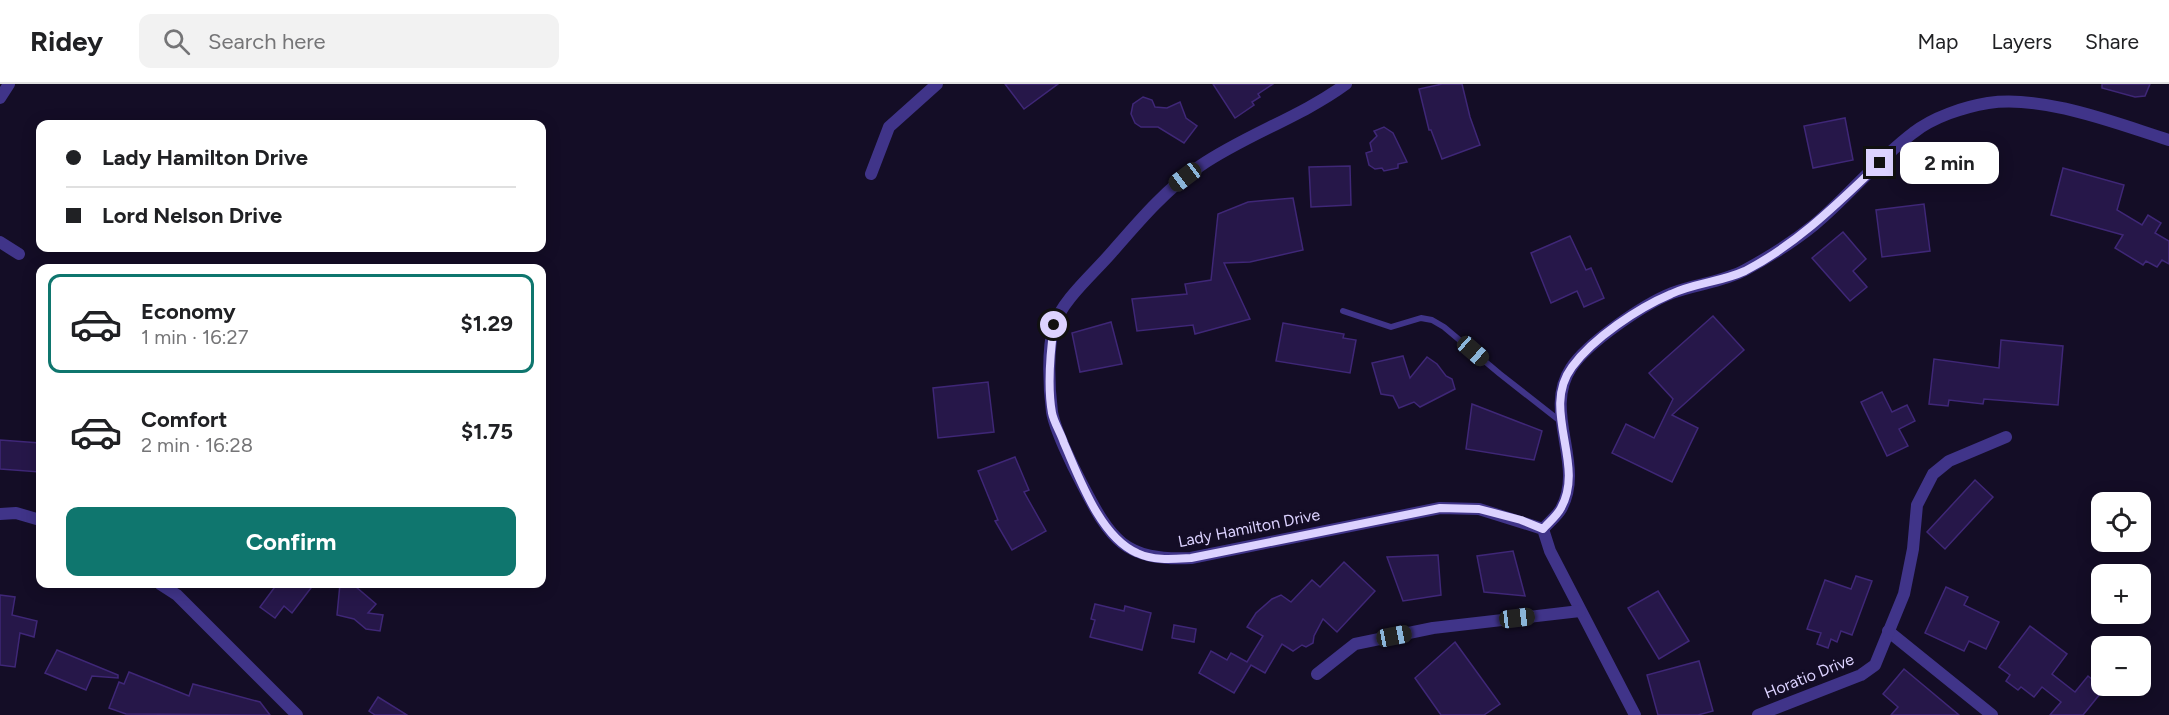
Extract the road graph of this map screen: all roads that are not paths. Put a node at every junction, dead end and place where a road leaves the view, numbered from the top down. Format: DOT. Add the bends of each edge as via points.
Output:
graph roads {
  1 [pos="9,84"];
  2 [pos="937,84"];
  3 [pos="1346,84"];
  4 [pos="0,98"];
  5 [pos="2169,140"];
  6 [pos="871,174"];
  7 [pos="0,242"];
  8 [pos="19,254"];
  9 [pos="1343,311"];
  10 [pos="1560,421"];
  11 [pos="2006,437"];
  12 [pos="0,514"];
  13 [pos="36,519"];
  14 [pos="1543,529"];
  15 [pos="166,588"];
  16 [pos="1580,611"];
  17 [pos="1888,631"];
  18 [pos="1317,674"];
  19 [pos="297,715"];
  20 [pos="1635,715"];
  21 [pos="1758,715"];
  22 [pos="1992,715"];
  1 -- 4 [label="street"];
  2 -- 6 [label="street" via="889,127"];
  3 -- 14 [label="street, Lady Hamilton Drive" via="1201,165 1169,190 1070,300 1054,325 1049,356 1053,414 1078,477 1099,517 1118,539 1136,553 1163,559 1191,558 1440,508 1479,509"];
  5 -- 10 [label="street" via="2040,104 1989,103 1946,115 1914,132 1813,226 1772,255 1743,272 1672,293 1619,325 1586,351 1571,368 1562,388"];
  7 -- 8 [label="street"];
  9 -- 10 [label="lane" via="1391,327 1421,318 1432,320"];
  10 -- 14 [label="street" via="1569,482 1561,508"];
  11 -- 17 [label="street, Horatio Drive" via="1949,461 1932,474 1917,505 1904,594"];
  12 -- 13 [label="street" via="16,513"];
  14 -- 16 [label="street"];
  15 -- 19 [label="street"];
  16 -- 18 [label="street" via="1433,628 1355,644"];
  16 -- 20 [label="street"];
  17 -- 21 [label="street, Horatio Drive" via="1875,665 1861,675"];
  17 -- 22 [label="street"];
}
